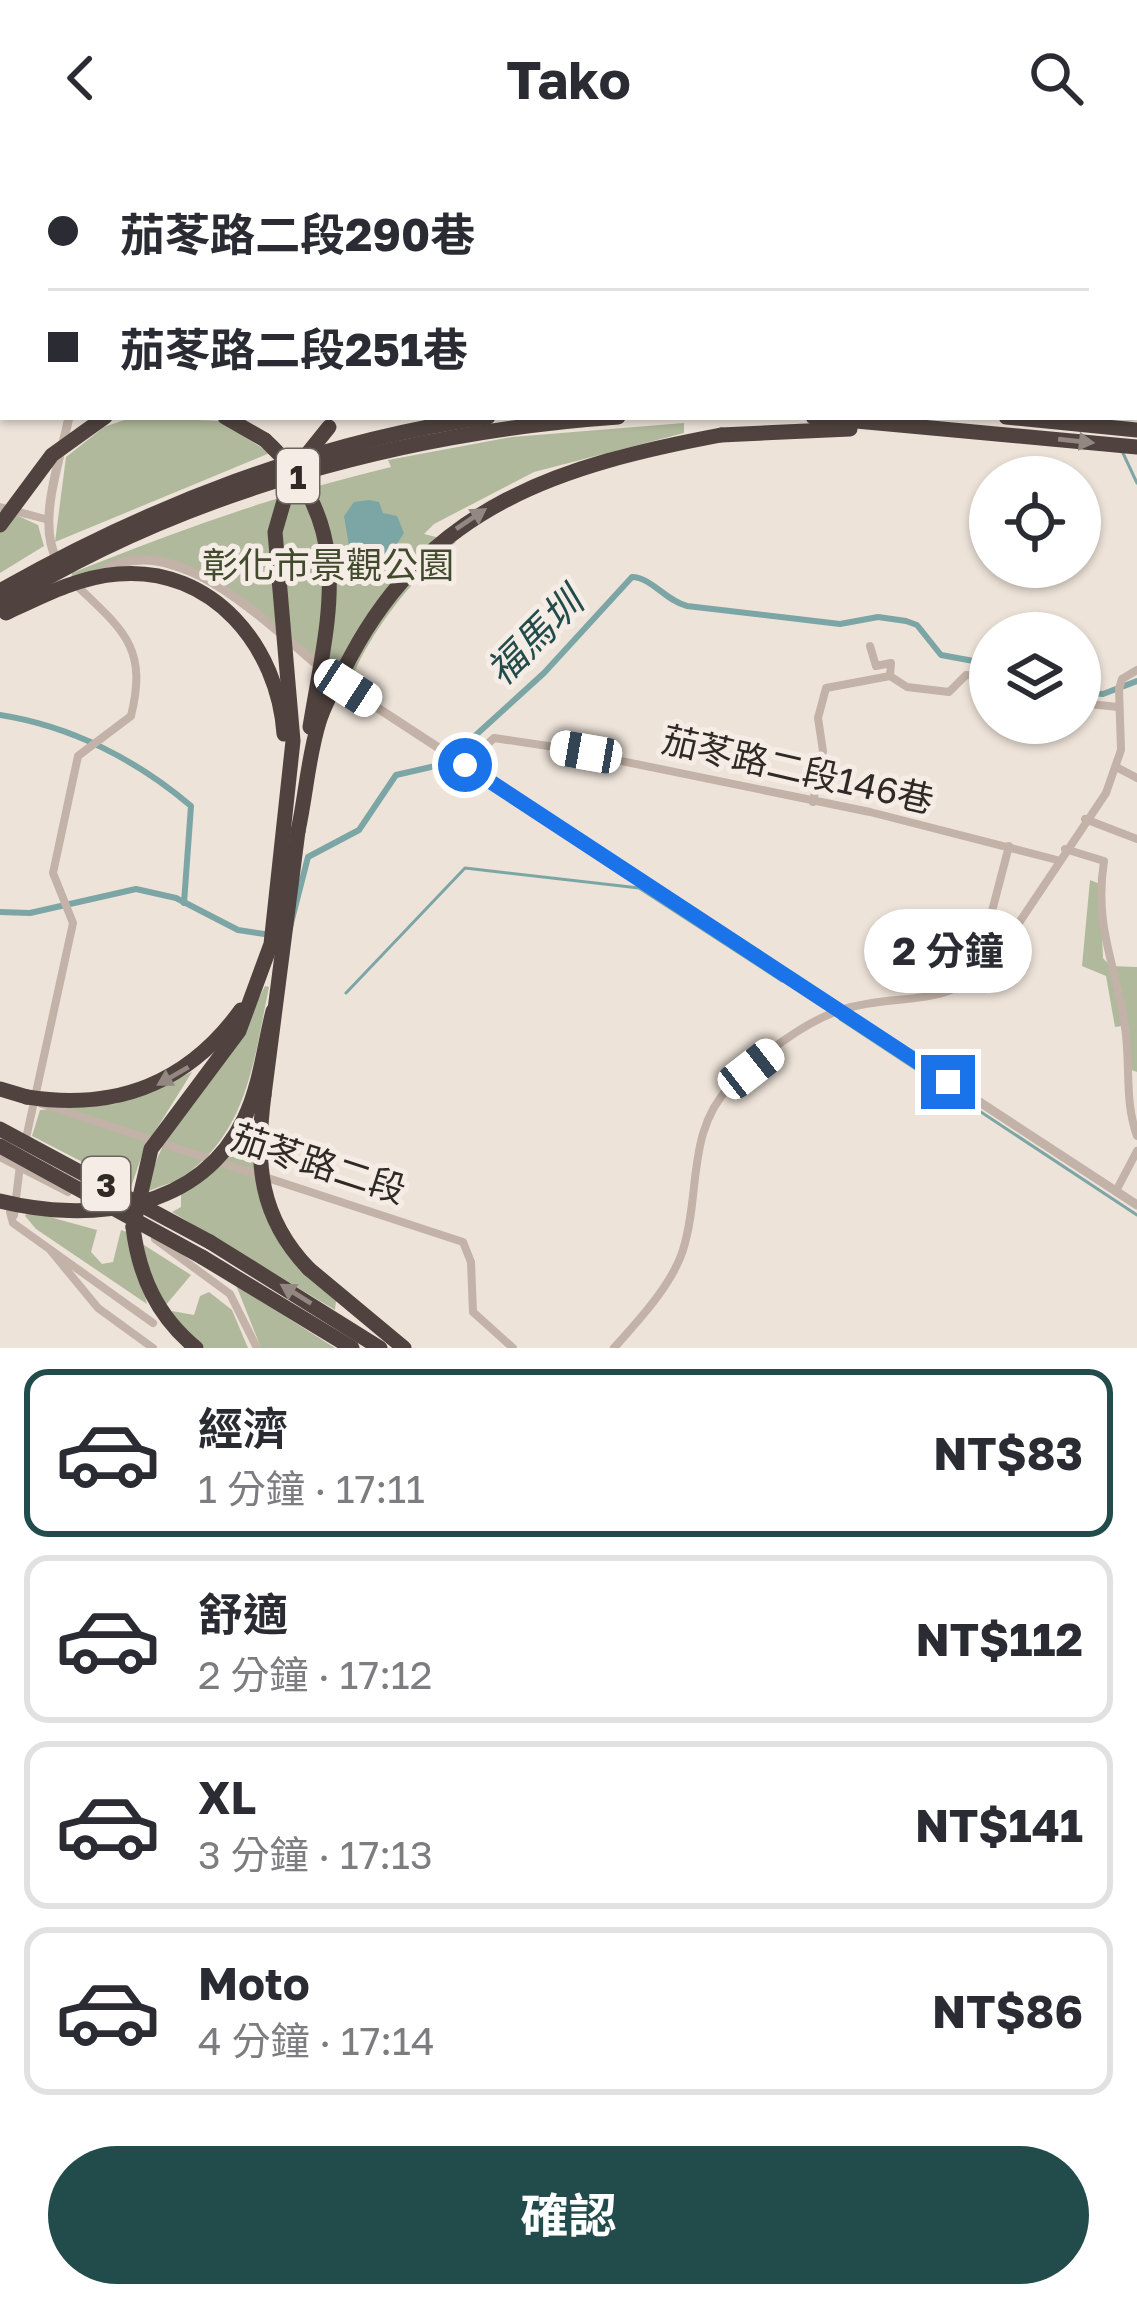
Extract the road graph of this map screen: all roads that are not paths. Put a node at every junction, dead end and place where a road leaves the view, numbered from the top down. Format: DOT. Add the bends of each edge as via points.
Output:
graph roads {
  1 [pos="68,420"];
  2 [pos="101,420"];
  3 [pos="230,420"];
  4 [pos="336,420"];
  5 [pos="473,420"];
  6 [pos="587,420"];
  7 [pos="860,420"];
  8 [pos="1036,420"];
  9 [pos="914,424"];
  10 [pos="1137,430"];
  11 [pos="1137,447"];
  12 [pos="0,507"];
  13 [pos="50,520"];
  14 [pos="0,525"];
  15 [pos="92,579"];
  16 [pos="72,584"];
  17 [pos="0,591"];
  18 [pos="0,606"];
  19 [pos="0,616"];
  20 [pos="233,623"];
  21 [pos="870,646"];
  22 [pos="1137,670"];
  23 [pos="969,675"];
  24 [pos="890,676"];
  25 [pos="1101,704"];
  26 [pos="1118,705"];
  27 [pos="1121,729"];
  28 [pos="1137,735"];
  29 [pos="456,759"];
  30 [pos="1118,768"];
  31 [pos="1137,778"];
  32 [pos="290,788"];
  33 [pos="812,802"];
  34 [pos="1085,819"];
  35 [pos="298,831"];
  36 [pos="1137,839"];
  37 [pos="1009,847"];
  38 [pos="1065,849"];
  39 [pos="1057,860"];
  40 [pos="986,934"];
  41 [pos="253,993"];
  42 [pos="838,1010"];
  43 [pos="273,1011"];
  44 [pos="1132,1078"];
  45 [pos="0,1089"];
  46 [pos="34,1102"];
  47 [pos="0,1129"];
  48 [pos="1137,1136"];
  49 [pos="0,1146"];
  50 [pos="1137,1150"];
  51 [pos="0,1157"];
  52 [pos="19,1167"];
  53 [pos="1116,1191"];
  54 [pos="0,1202"];
  55 [pos="1137,1205"];
  56 [pos="14,1215"];
  57 [pos="49,1247"];
  58 [pos="153,1323"];
  59 [pos="154,1348"];
  60 [pos="196,1348"];
  61 [pos="256,1348"];
  62 [pos="352,1348"];
  63 [pos="380,1348"];
  64 [pos="404,1348"];
  65 [pos="513,1348"];
  66 [pos="614,1348"];
  1 -- 13 [label="street"];
  2 -- 14 [label="highway, bridge" via="52,455"];
  3 -- 35 [label="highway, bridge" via="291,466 328,538 329,614"];
  4 -- 32 [label="highway, bridge" via="292,473 275,532 293,718"];
  5 -- 17 [label="highway, 1, bridge" via="352,445 204,494"];
  6 -- 18 [label="highway, 1, bridge" via="516,427 316,470 169,523"];
  7 -- 9 [label="highway"];
  8 -- 10 [label="highway"];
  9 -- 11 [label="highway, one-way"];
  35 -- 9 [label="highway, one-way, bridge" via="328,700 384,600 468,519 537,482 628,454 722,434"];
  12 -- 13 [label="street"];
  13 -- 16 [label="street" via="49,546"];
  15 -- 16 [label="street"];
  15 -- 20 [label="street" via="157,580 212,602"];
  15 -- 29 [label="street" via="141,559 218,584 301,655"];
  16 -- 46 [label="street" via="118,625 139,666 131,716 78,756 53,873 73,923"];
  19 -- 32 [label="highway, bridge" via="65,586 118,574 168,579 204,595 250,633 274,679"];
  21 -- 24 [label="street" via="876,667 891,663"];
  22 -- 26 [label="street" via="1119,688"];
  23 -- 24 [label="street" via="942,692"];
  24 -- 33 [label="street" via="826,688"];
  25 -- 26 [label="street"];
  26 -- 27 [label="street"];
  27 -- 28 [label="street"];
  27 -- 30 [label="street"];
  29 -- 33 [label="street, 茄苳路二段146巷" via="494,738 664,766"];
  29 -- 42 [label="street"];
  30 -- 31 [label="street"];
  30 -- 34 [label="street"];
  32 -- 41 [label="highway, bridge" via="271,944"];
  33 -- 37 [label="street, 茄苳路二段146巷"];
  34 -- 36 [label="street"];
  34 -- 38 [label="street"];
  35 -- 43 [label="highway"];
  37 -- 39 [label="street, 茄苳路二段146巷"];
  37 -- 40 [label="street"];
  38 -- 39 [label="street"];
  38 -- 44 [label="street" via="1104,861 1103,946"];
  39 -- 42 [label="street" via="1023,920 967,986"];
  41 -- 45 [label="highway, one-way, bridge" via="194,1064 152,1088 58,1102"];
  41 -- 60 [label="highway, bridge" via="239,1031 151,1148 133,1227 148,1288"];
  42 -- 53 [label="street"];
  42 -- 66 [label="street" via="771,1053 712,1108 700,1127 682,1254"];
  43 -- 54 [label="highway, bridge" via="242,1124 191,1180 120,1209"];
  43 -- 64 [label="highway, bridge" via="259,1165 271,1217 309,1269"];
  44 -- 48 [label="street" via="1129,1117"];
  46 -- 52 [label="street"];
  46 -- 65 [label="street, 茄苳路二段" via="463,1242 473,1312"];
  63 -- 47 [label="highway, 3, one-way, bridge" via="172,1220"];
  49 -- 62 [label="highway, 3, bridge"];
  50 -- 53 [label="street"];
  51 -- 52 [label="street"];
  52 -- 56 [label="street"];
  52 -- 61 [label="street" via="203,1270 240,1307"];
  53 -- 55 [label="street"];
  54 -- 56 [label="street"];
  56 -- 57 [label="street" via="13,1223"];
  57 -- 58 [label="street"];
  57 -- 59 [label="street" via="98,1308"];
}
